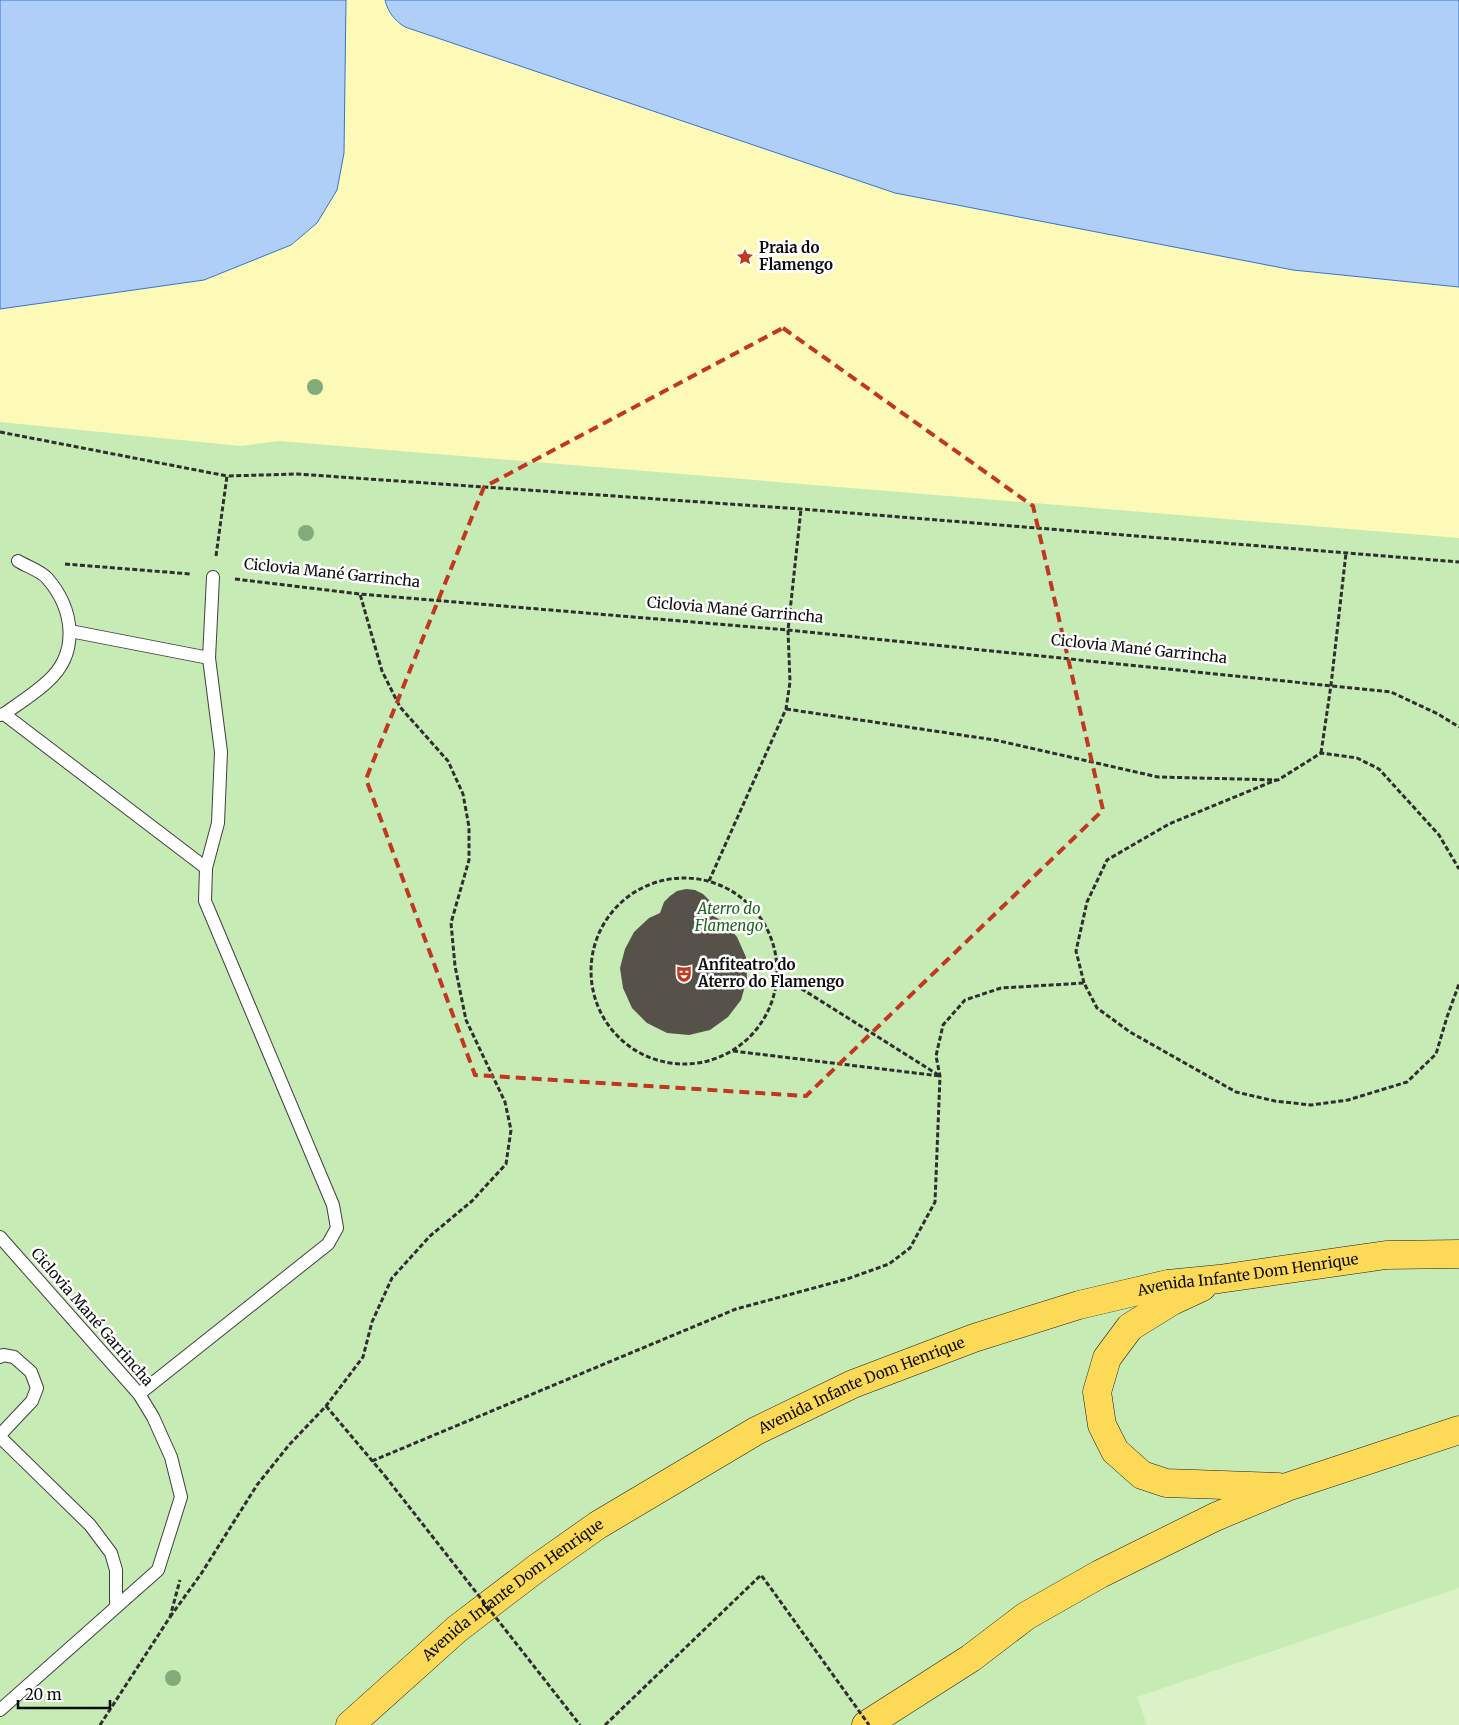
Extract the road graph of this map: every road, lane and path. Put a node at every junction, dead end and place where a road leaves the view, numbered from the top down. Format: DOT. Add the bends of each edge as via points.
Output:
graph roads {
  1 [pos="0,432"];
  2 [pos="228,476"];
  3 [pos="801,509"];
  4 [pos="1346,553"];
  5 [pos="18,561"];
  6 [pos="1459,562"];
  7 [pos="213,577"];
  8 [pos="360,594"];
  9 [pos="788,630"];
  10 [pos="70,631"];
  11 [pos="209,658"];
  12 [pos="1331,685"];
  13 [pos="786,709"];
  14 [pos="2,715"];
  15 [pos="1459,727"];
  16 [pos="1321,753"];
  17 [pos="1278,780"];
  18 [pos="206,868"];
  19 [pos="1459,870"];
  20 [pos="709,881"];
  21 [pos="778,974"];
  22 [pos="1084,983"];
  23 [pos="1459,984"];
  24 [pos="732,1051"];
  25 [pos="940,1076"];
  26 [pos="0,1237"];
  27 [pos="1459,1254"];
  28 [pos="1219,1279"];
  29 [pos="0,1357"];
  30 [pos="139,1394"];
  31 [pos="326,1406"];
  32 [pos="1459,1430"];
  33 [pos="0,1436"];
  34 [pos="372,1461"];
  35 [pos="1287,1487"];
  36 [pos="182,1573"];
  37 [pos="116,1607"];
  38 [pos="170,1617"];
  39 [pos="0,1710"];
  40 [pos="100,1725"];
  41 [pos="350,1725"];
  42 [pos="580,1725"];
  43 [pos="605,1725"];
  44 [pos="868,1725"];
  1 -- 2 [label="path"];
  2 -- 3 [label="path" via="297,474"];
  2 -- 7 [label="path"];
  3 -- 4 [label="path"];
  3 -- 9 [label="path"];
  4 -- 6 [label="path"];
  4 -- 12 [label="path"];
  5 -- 7 [label="path, Ciclovia Mané Garrincha"];
  5 -- 10 [label="lane" via="47,577 68,613"];
  7 -- 8 [label="path, Ciclovia Mané Garrincha"];
  7 -- 11 [label="lane"];
  8 -- 9 [label="path, Ciclovia Mané Garrincha"];
  8 -- 31 [label="path" via="382,671 396,700 448,761 463,794 469,827 469,860 451,924 455,966 466,1020 505,1102 511,1130 506,1164 472,1201 430,1236 392,1278 372,1322 363,1357"];
  9 -- 12 [label="path, Ciclovia Mané Garrincha"];
  9 -- 13 [label="path" via="790,682"];
  10 -- 11 [label="lane"];
  10 -- 14 [label="lane" via="68,648 59,669 48,682"];
  11 -- 18 [label="lane" via="221,752 218,823"];
  12 -- 15 [label="path, Ciclovia Mané Garrincha" via="1391,692"];
  12 -- 16 [label="path"];
  13 -- 17 [label="path" via="995,740 1158,776"];
  13 -- 20 [label="path"];
  14 -- 18 [label="lane"];
  16 -- 17 [label="path"];
  16 -- 19 [label="path" via="1357,758 1379,769 1439,835"];
  17 -- 22 [label="path" via="1169,824 1107,860 1088,902 1076,951"];
  18 -- 30 [label="lane" via="205,901 333,1205 337,1228 328,1244"];
  20 -- 21 [label="path" via="736,893 759,915 773,942"];
  20 -- 24 [label="path" via="679,877 649,884 623,900 601,930 593,952 592,982 600,1011 618,1036 642,1055 672,1064 703,1063"];
  21 -- 24 [label="path" via="771,1004 756,1031"];
  21 -- 25 [label="path"];
  22 -- 23 [label="path" via="1097,1008 1130,1032 1236,1092 1275,1102 1311,1105 1348,1100 1407,1082 1436,1054"];
  22 -- 25 [label="path" via="1001,988 965,1000 943,1025 936,1056"];
  24 -- 25 [label="path"];
  25 -- 34 [label="path" via="935,1202 910,1248 889,1264 847,1279 736,1309"];
  26 -- 30 [label="lane, Ciclovia Mané Garrincha"];
  27 -- 28 [label="highway, Avenida Infante Dom Henrique" via="1386,1255"];
  28 -- 35 [label="highway" via="1172,1301 1130,1327 1107,1358 1097,1392 1102,1425 1115,1451 1142,1475 1166,1483"];
  28 -- 41 [label="highway, Avenida Infante Dom Henrique" via="1159,1286 974,1338 853,1384 756,1431 598,1525 537,1568 456,1628"];
  29 -- 33 [label="lane" via="14,1357 31,1372 37,1388 32,1401"];
  30 -- 37 [label="lane, Ciclovia Mané Garrincha" via="171,1457 181,1497 158,1570"];
  31 -- 34 [label="path"];
  31 -- 38 [label="path" via="257,1485"];
  32 -- 35 [label="highway"];
  33 -- 37 [label="lane" via="90,1525 112,1553 116,1570"];
  34 -- 42 [label="path, bridge"];
  35 -- 44 [label="highway" via="1215,1517 1100,1574 1026,1616 971,1658"];
  36 -- 38 [label="path"];
  37 -- 39 [label="lane"];
  38 -- 40 [label="path"];
  43 -- 44 [label="path, bridge" via="761,1575"];
}
